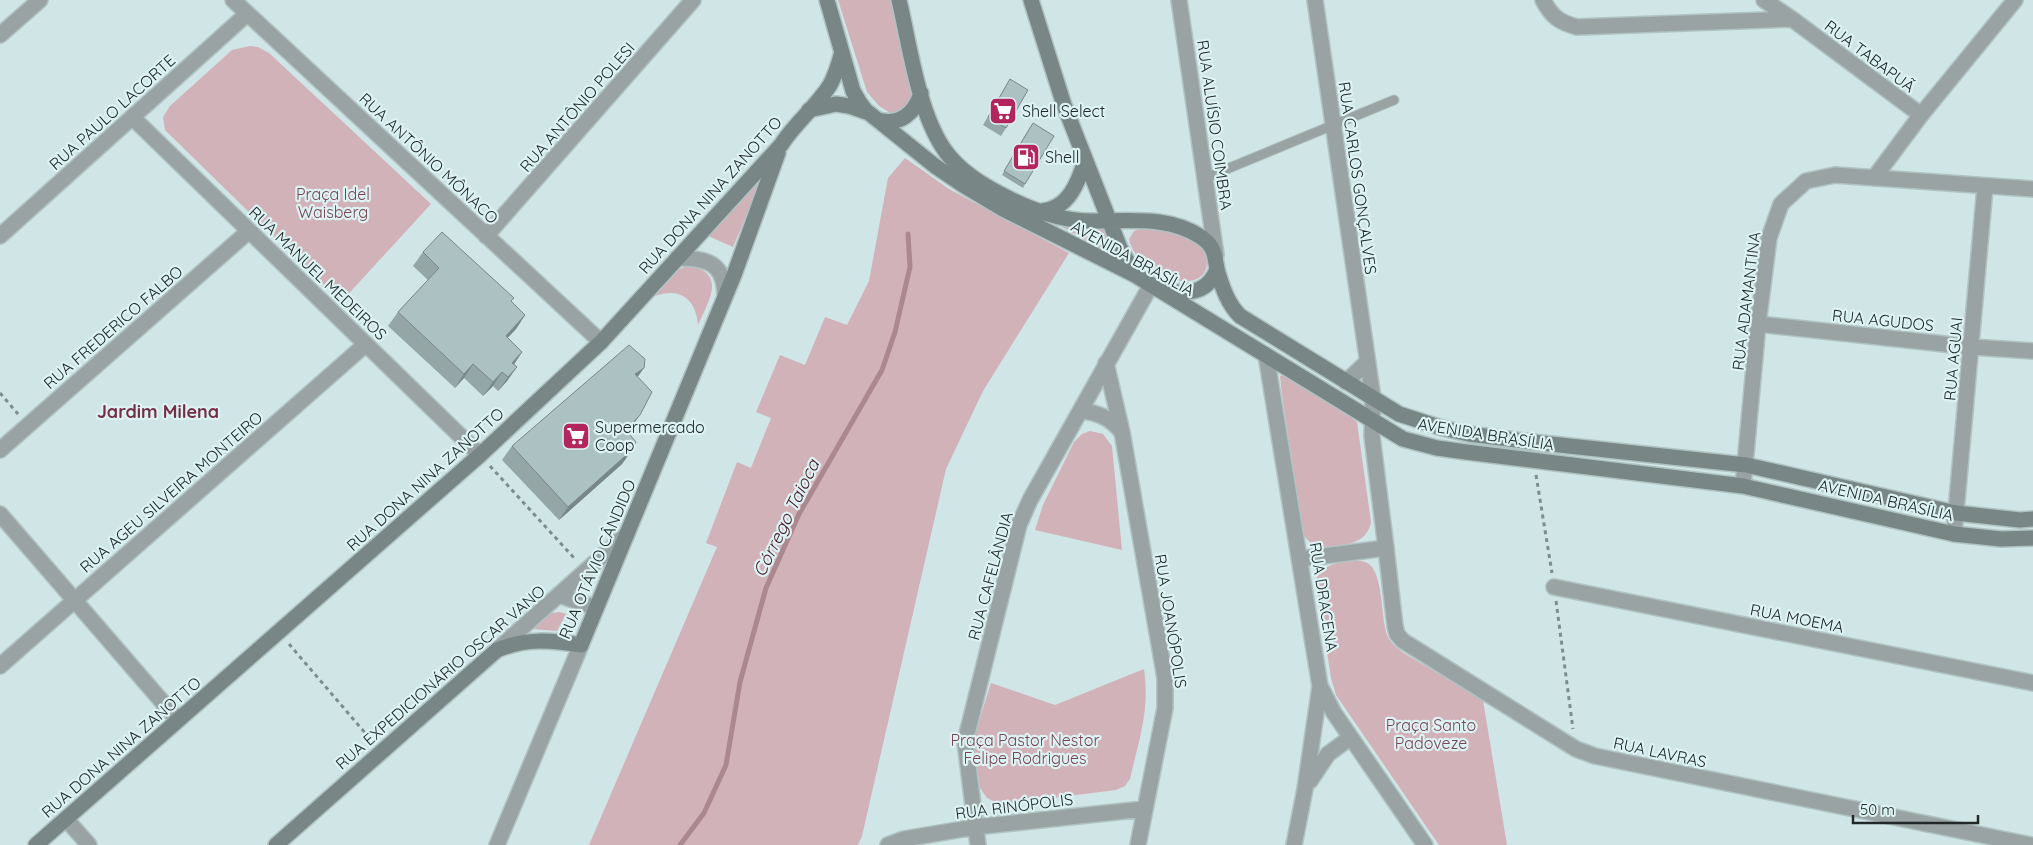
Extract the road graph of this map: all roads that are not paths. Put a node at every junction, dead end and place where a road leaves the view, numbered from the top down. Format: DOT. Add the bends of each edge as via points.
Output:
graph roads {
  1 [pos="40,0"];
  2 [pos="233,0"];
  3 [pos="693,0"];
  4 [pos="827,0"];
  5 [pos="899,0"];
  6 [pos="1031,0"];
  7 [pos="1179,0"];
  8 [pos="1315,0"];
  9 [pos="1543,0"];
  10 [pos="1764,0"];
  11 [pos="2015,0"];
  12 [pos="247,14"];
  13 [pos="1792,19"];
  14 [pos="0,35"];
  15 [pos="842,52"];
  16 [pos="921,93"];
  17 [pos="1394,100"];
  18 [pos="809,110"];
  19 [pos="1921,115"];
  20 [pos="874,117"];
  21 [pos="132,118"];
  22 [pos="1333,125"];
  23 [pos="781,145"];
  24 [pos="1086,161"];
  25 [pos="1206,178"];
  26 [pos="1874,178"];
  27 [pos="1985,187"];
  28 [pos="2033,189"];
  29 [pos="1040,212"];
  30 [pos="1110,220"];
  31 [pos="249,231"];
  32 [pos="0,236"];
  33 [pos="486,236"];
  34 [pos="677,258"];
  35 [pos="1217,263"];
  36 [pos="1135,276"];
  37 [pos="1156,288"];
  38 [pos="725,295"];
  39 [pos="1758,324"];
  40 [pos="601,342"];
  41 [pos="366,344"];
  42 [pos="1972,347"];
  43 [pos="2033,351"];
  44 [pos="1266,356"];
  45 [pos="1367,362"];
  46 [pos="1106,363"];
  47 [pos="1346,382"];
  48 [pos="1372,398"];
  49 [pos="1080,411"];
  50 [pos="1371,421"];
  51 [pos="1122,432"];
  52 [pos="0,450"];
  53 [pos="480,455"];
  54 [pos="1746,465"];
  55 [pos="1743,486"];
  56 [pos="1956,513"];
  57 [pos="0,514"];
  58 [pos="2033,520"];
  59 [pos="626,534"];
  60 [pos="1954,534"];
  61 [pos="2033,538"];
  62 [pos="1386,548"];
  63 [pos="1300,559"];
  64 [pos="1554,587"];
  65 [pos="559,595"];
  66 [pos="75,600"];
  67 [pos="596,608"];
  68 [pos="581,645"];
  69 [pos="497,650"];
  70 [pos="0,666"];
  71 [pos="2033,683"];
  72 [pos="1320,686"];
  73 [pos="178,720"];
  74 [pos="1350,738"];
  75 [pos="1305,789"];
  76 [pos="1144,809"];
  77 [pos="66,819"];
  78 [pos="975,827"];
  79 [pos="36,845"];
  80 [pos="89,845"];
  81 [pos="276,845"];
  82 [pos="497,845"];
  83 [pos="888,845"];
  84 [pos="978,845"];
  85 [pos="1138,845"];
  86 [pos="1294,845"];
  87 [pos="1425,845"];
  88 [pos="2031,845"];
  1 -- 14 [label="street"];
  2 -- 12 [label="street, RUA ANTÔNIO MÔNACO"];
  3 -- 33 [label="street, RUA ANTÔNIO POLESI"];
  4 -- 15 [label="main road"];
  5 -- 16 [label="main road, AVENIDA BRASÍLIA"];
  6 -- 24 [label="main road" via="1064,105"];
  7 -- 25 [label="street, RUA ALUÍSIO COIMBRA"];
  8 -- 22 [label="street, RUA CARLOS GONÇALVES"];
  9 -- 13 [label="street" via="1548,10 1562,23 1577,28"];
  10 -- 13 [label="street, RUA TABAPUÃ"];
  11 -- 19 [label="street"];
  12 -- 21 [label="street, RUA PAULO LACORTE"];
  12 -- 33 [label="street, RUA ANTÔNIO MÔNACO"];
  13 -- 19 [label="street, RUA TABAPUÃ"];
  15 -- 18 [label="main road, RUA DONA NINA ZANOTTO" via="830,84"];
  15 -- 20 [label="main road" via="855,96"];
  16 -- 20 [label="main road" via="916,106 901,120 892,122"];
  16 -- 29 [label="main road, AVENIDA BRASÍLIA" via="939,140 960,167 1000,194"];
  17 -- 22 [label="lane"];
  18 -- 20 [label="main road" via="836,104"];
  18 -- 23 [label="main road, RUA DONA NINA ZANOTTO"];
  19 -- 26 [label="street"];
  20 -- 36 [label="main road, AVENIDA BRASÍLIA" via="963,185 1003,209"];
  21 -- 31 [label="street, RUA MANUEL MEDEIROS"];
  21 -- 32 [label="street, RUA PAULO LACORTE"];
  22 -- 25 [label="lane"];
  22 -- 45 [label="street, RUA CARLOS GONÇALVES"];
  23 -- 34 [label="main road, RUA DONA NINA ZANOTTO"];
  23 -- 38 [label="main road, RUA OTÁVIO CÂNDIDO"];
  24 -- 29 [label="main road" via="1069,196 1055,208"];
  24 -- 30 [label="main road"];
  25 -- 35 [label="street, RUA ALUÍSIO COIMBRA"];
  26 -- 27 [label="street, RUA ADAMANTINA"];
  26 -- 39 [label="street, RUA ADAMANTINA" via="1835,175 1806,181 1781,204 1769,238"];
  27 -- 28 [label="street, RUA ADAMANTINA"];
  27 -- 42 [label="street, RUA AGUAI"];
  29 -- 30 [label="main road, AVENIDA BRASÍLIA" via="1082,221"];
  30 -- 35 [label="main road, AVENIDA BRASÍLIA" via="1159,222 1187,230 1202,238"];
  30 -- 36 [label="main road" via="1125,260"];
  31 -- 41 [label="street, RUA MANUEL MEDEIROS"];
  31 -- 52 [label="street, RUA FREDERICO FALBO"];
  33 -- 40 [label="street, RUA ANTÔNIO MÔNACO"];
  34 -- 38 [label="street" via="708,261 719,270 725,282"];
  34 -- 40 [label="main road, RUA DONA NINA ZANOTTO"];
  35 -- 37 [label="main road" via="1211,280 1198,291"];
  35 -- 47 [label="main road, AVENIDA BRASÍLIA" via="1226,296 1240,316"];
  36 -- 37 [label="main road, AVENIDA BRASÍLIA"];
  37 -- 44 [label="main road, AVENIDA BRASÍLIA"];
  37 -- 46 [label="street, RUA CAFELÂNDIA"];
  38 -- 59 [label="main road, RUA OTÁVIO CÂNDIDO"];
  39 -- 42 [label="street, RUA AGUDOS"];
  39 -- 54 [label="street, RUA ADAMANTINA"];
  40 -- 53 [label="main road, RUA DONA NINA ZANOTTO"];
  41 -- 53 [label="street, RUA MANUEL MEDEIROS"];
  41 -- 66 [label="street, RUA AGEU SILVEIRA MONTEIRO"];
  42 -- 43 [label="street, RUA AGUDOS"];
  42 -- 56 [label="street, RUA AGUAI"];
  44 -- 50 [label="main road, AVENIDA BRASÍLIA"];
  44 -- 63 [label="street, RUA DRACENA"];
  45 -- 47 [label="street"];
  45 -- 48 [label="street, RUA CARLOS GONÇALVES"];
  46 -- 49 [label="street, RUA CAFELÂNDIA"];
  46 -- 51 [label="street, RUA JOANÓPOLIS"];
  47 -- 48 [label="main road, AVENIDA BRASÍLIA"];
  48 -- 50 [label="street, RUA CARLOS GONÇALVES"];
  48 -- 54 [label="main road, AVENIDA BRASÍLIA" via="1407,417 1469,434"];
  49 -- 51 [label="street" via="1108,418"];
  49 -- 78 [label="street, RUA CAFELÂNDIA" via="1019,525 966,732 965,752"];
  50 -- 55 [label="main road, AVENIDA BRASÍLIA" via="1403,439 1437,448"];
  50 -- 62 [label="street, RUA LAVRAS"];
  51 -- 76 [label="street, RUA JOANÓPOLIS" via="1165,678 1164,708"];
  53 -- 73 [label="main road, RUA DONA NINA ZANOTTO"];
  54 -- 55 [label="street, RUA ADAMANTINA"];
  54 -- 56 [label="main road, AVENIDA BRASÍLIA"];
  55 -- 60 [label="main road, AVENIDA BRASÍLIA"];
  56 -- 58 [label="main road, AVENIDA BRASÍLIA"];
  56 -- 60 [label="street, RUA AGUAI"];
  57 -- 66 [label="street"];
  59 -- 65 [label="street, RUA EXPEDICIONÁRIO OSCAR VANO"];
  59 -- 67 [label="main road, RUA OTÁVIO CÂNDIDO"];
  60 -- 61 [label="main road, AVENIDA BRASÍLIA" via="2001,539"];
  62 -- 63 [label="street"];
  62 -- 88 [label="street, RUA LAVRAS" via="1395,626 1403,641 1576,749 1595,756"];
  63 -- 72 [label="street, RUA DRACENA"];
  64 -- 71 [label="street, RUA MOEMA"];
  65 -- 67 [label="street"];
  65 -- 69 [label="street, RUA EXPEDICIONÁRIO OSCAR VANO"];
  66 -- 70 [label="street, RUA AGEU SILVEIRA MONTEIRO"];
  66 -- 73 [label="street"];
  67 -- 68 [label="main road, RUA OTÁVIO CÂNDIDO"];
  68 -- 69 [label="main road" via="531,640"];
  68 -- 82 [label="street, RUA OTÁVIO CÂNDIDO"];
  69 -- 81 [label="main road, RUA EXPEDICIONÁRIO OSCAR VANO"];
  72 -- 74 [label="street"];
  72 -- 75 [label="street, RUA DRACENA"];
  73 -- 77 [label="main road, RUA DONA NINA ZANOTTO"];
  74 -- 75 [label="street" via="1328,754"];
  74 -- 87 [label="street"];
  75 -- 86 [label="street, RUA DRACENA"];
  76 -- 78 [label="street, RUA RINÓPOLIS"];
  76 -- 85 [label="street, RUA JOANÓPOLIS"];
  77 -- 79 [label="main road, RUA DONA NINA ZANOTTO"];
  77 -- 80 [label="street"];
  78 -- 83 [label="street, RUA RINÓPOLIS" via="904,839"];
  78 -- 84 [label="street, RUA CAFELÂNDIA"];
}
